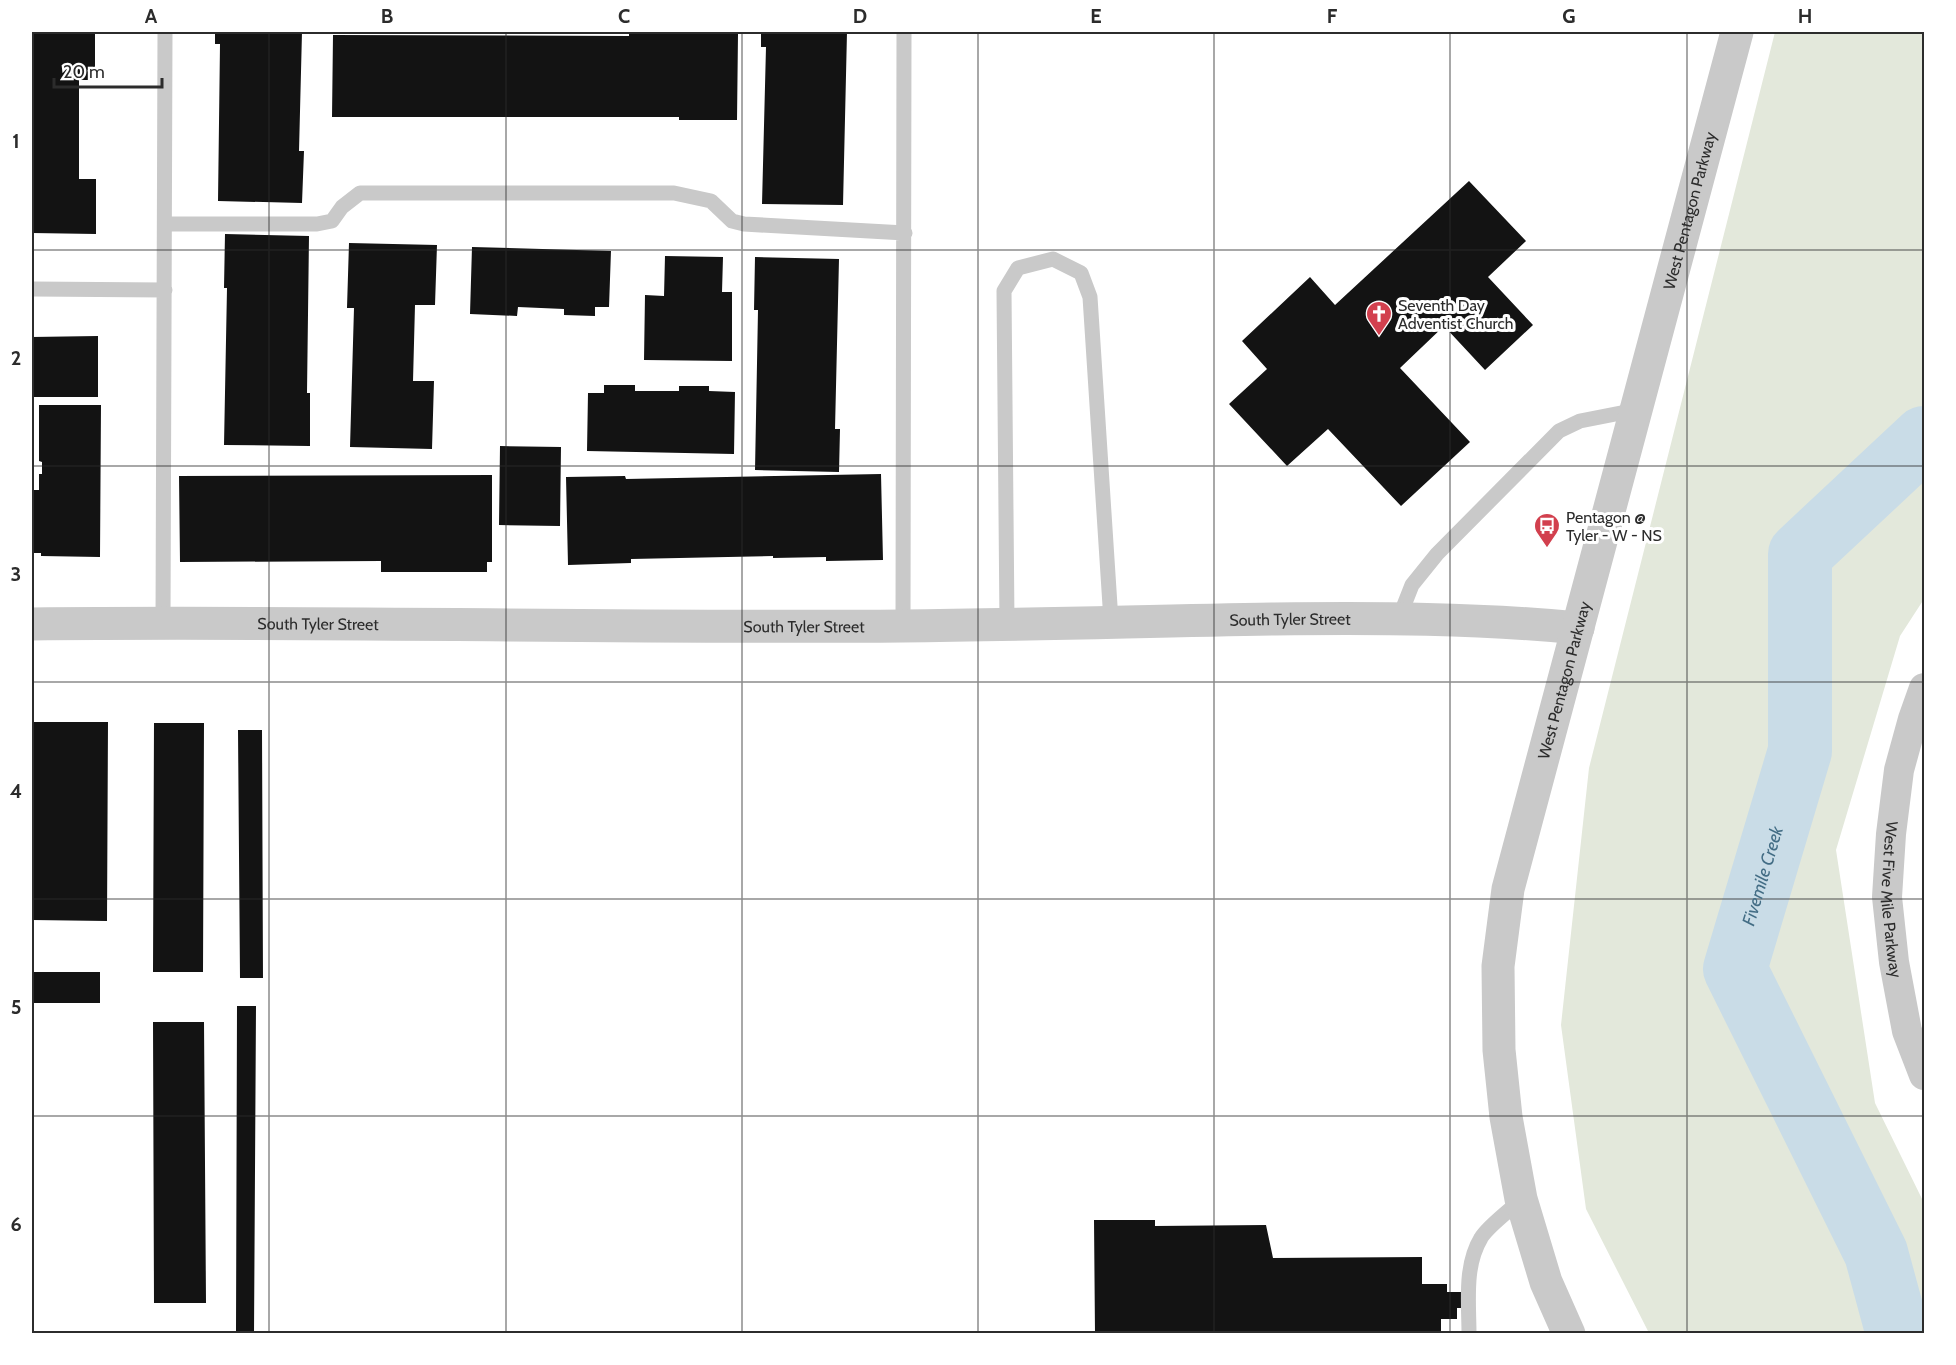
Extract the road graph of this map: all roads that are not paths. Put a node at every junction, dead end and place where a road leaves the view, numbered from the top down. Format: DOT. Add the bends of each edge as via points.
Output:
graph roads {
  1 [pos="165,32"];
  2 [pos="904,32"];
  3 [pos="1737,32"];
  4 [pos="165,225"];
  5 [pos="905,233"];
  6 [pos="32,289"];
  7 [pos="165,290"];
  8 [pos="1636,410"];
  9 [pos="1399,618"];
  10 [pos="1111,621"];
  11 [pos="163,622"];
  12 [pos="1007,623"];
  13 [pos="32,624"];
  14 [pos="903,626"];
  15 [pos="1578,628"];
  16 [pos="1924,688"];
  17 [pos="1924,1075"];
  18 [pos="1521,1199"];
  19 [pos="1469,1334"];
  20 [pos="1569,1334"];
  1 -- 4 [label="lane"];
  2 -- 5 [label="lane"];
  3 -- 8 [label="street, West Pentagon Parkway"];
  4 -- 5 [label="lane" via="317,224 332,221 342,207 360,194 674,194 711,201 732,221 744,224"];
  4 -- 7 [label="lane"];
  5 -- 14 [label="lane"];
  6 -- 7 [label="lane"];
  7 -- 11 [label="lane"];
  8 -- 9 [label="lane" via="1580,421 1559,431 1437,554 1412,585"];
  8 -- 15 [label="street, West Pentagon Parkway"];
  9 -- 10 [label="street, South Tyler Street"];
  9 -- 15 [label="street, South Tyler Street"];
  10 -- 12 [label="street, South Tyler Street"];
  10 -- 12 [label="lane" via="1090,297 1081,273 1053,259 1018,268 1004,291"];
  11 -- 13 [label="street, South Tyler Street"];
  11 -- 14 [label="street, South Tyler Street"];
  12 -- 14 [label="street, South Tyler Street"];
  15 -- 18 [label="street, West Pentagon Parkway" via="1508,889 1498,966 1499,1050"];
  16 -- 17 [label="street, West Five Mile Parkway" via="1899,770 1887,897 1907,1031"];
  18 -- 19 [label="lane" via="1481,1237 1475,1252 1469,1274"];
  18 -- 20 [label="street, West Pentagon Parkway" via="1546,1282"];
}
